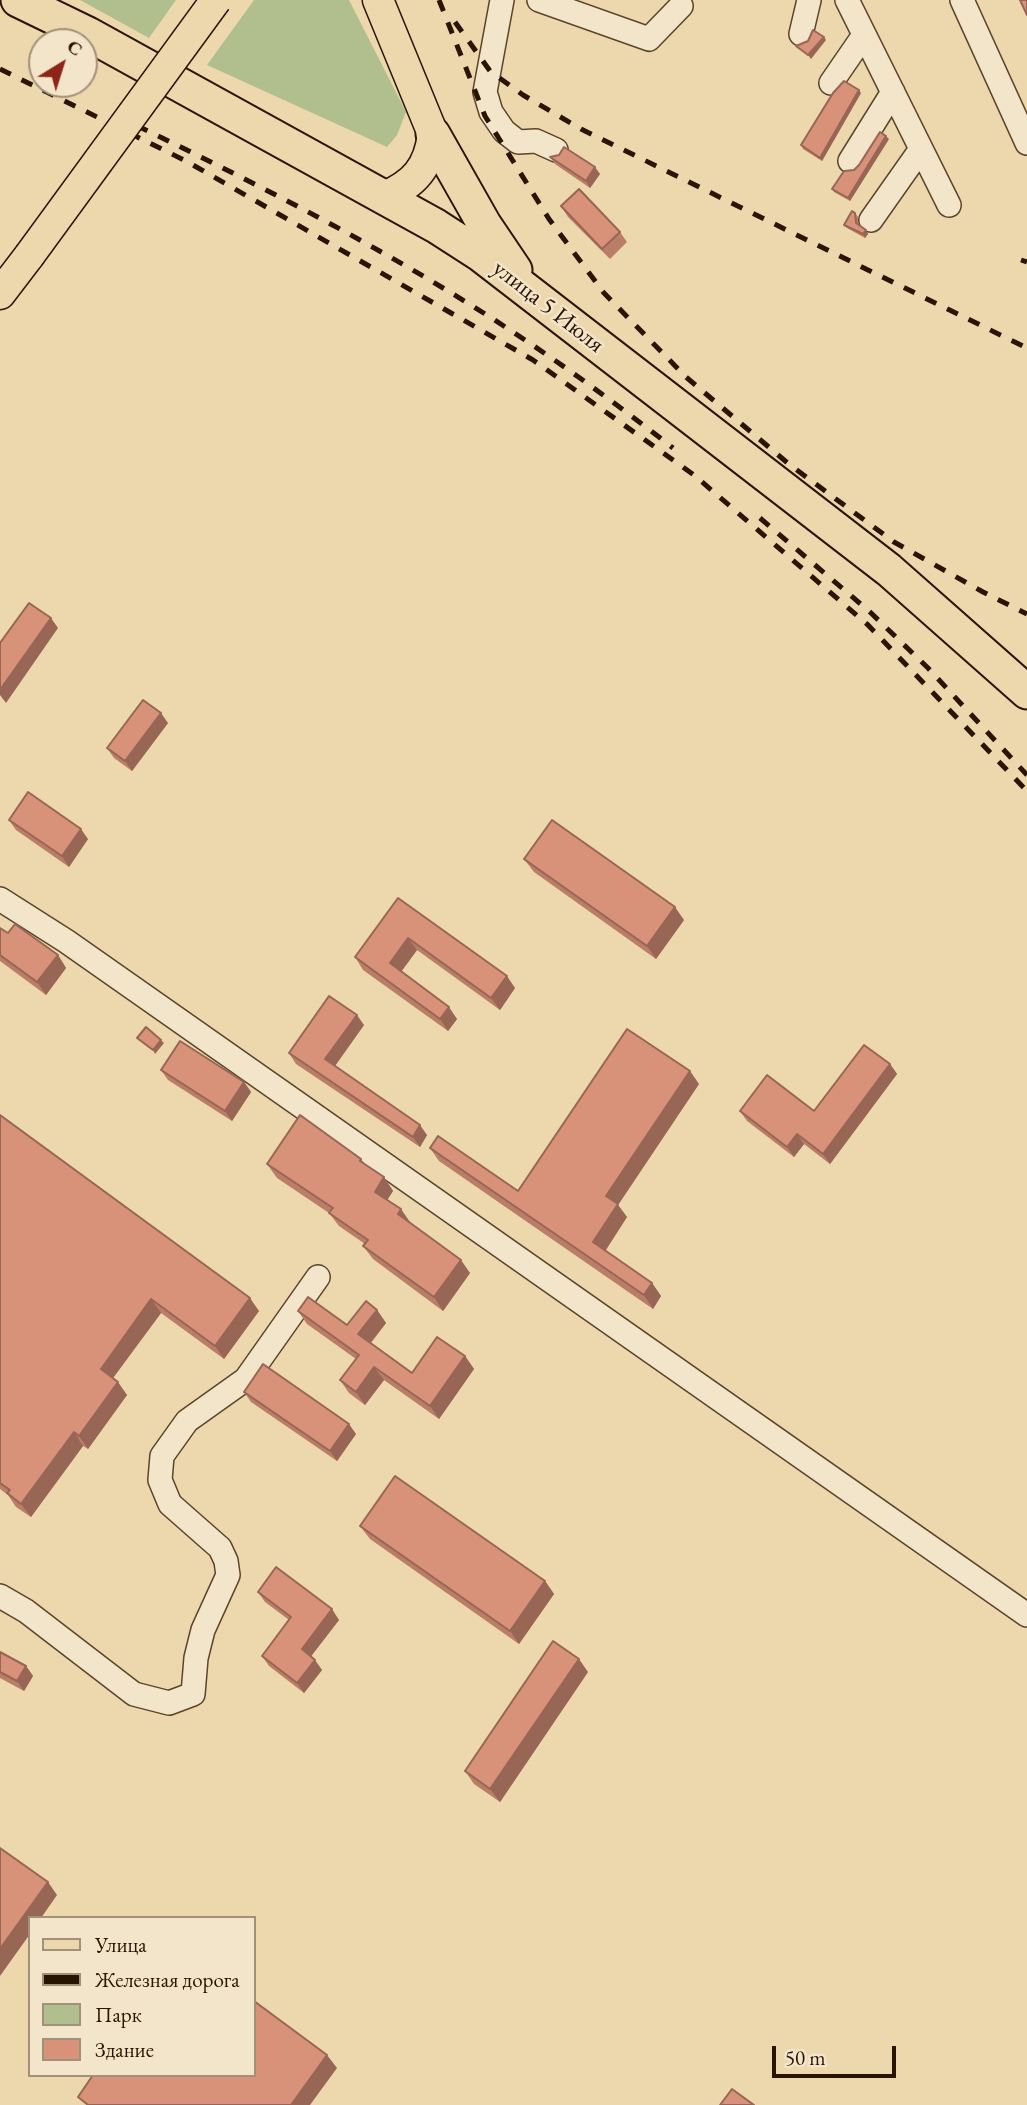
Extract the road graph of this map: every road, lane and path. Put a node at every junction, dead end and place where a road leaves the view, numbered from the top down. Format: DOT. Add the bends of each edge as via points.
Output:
graph roads {
  1 [pos="216,0"];
  2 [pos="502,0"];
  3 [pos="539,0"];
  4 [pos="809,0"];
  5 [pos="847,0"];
  6 [pos="962,0"];
  7 [pos="40,2"];
  8 [pos="681,6"];
  9 [pos="377,7"];
  10 [pos="802,34"];
  11 [pos="864,35"];
  12 [pos="831,83"];
  13 [pos="893,92"];
  14 [pos="433,134"];
  15 [pos="1027,143"];
  16 [pos="556,149"];
  17 [pos="921,149"];
  18 [pos="850,161"];
  19 [pos="384,197"];
  20 [pos="949,205"];
  21 [pos="871,220"];
  22 [pos="0,294"];
  23 [pos="535,297"];
  24 [pos="1027,692"];
  25 [pos="0,899"];
  26 [pos="318,1277"];
  27 [pos="0,1597"];
  28 [pos="1027,1615"];
  1 -- 22 [label="main road, bridge"];
  2 -- 16 [label="street" via="485,92 491,112 518,142 536,141"];
  3 -- 8 [label="street" via="649,39"];
  4 -- 10 [label="street"];
  5 -- 11 [label="street"];
  6 -- 15 [label="street"];
  7 -- 19 [label="highway, улица 5 Июля" via="88,34"];
  9 -- 14 [label="main road"];
  11 -- 12 [label="street"];
  11 -- 13 [label="street"];
  13 -- 17 [label="street"];
  13 -- 18 [label="street"];
  14 -- 19 [label="main road" via="431,153 414,178"];
  14 -- 23 [label="highway" via="484,224"];
  17 -- 20 [label="street"];
  17 -- 21 [label="street"];
  19 -- 23 [label="highway, улица 5 Июля" via="470,248"];
  23 -- 24 [label="highway, улица 5 Июля" via="889,570"];
  25 -- 28 [label="street"];
  26 -- 27 [label="street" via="246,1379 187,1421 162,1456 160,1480 170,1504 220,1548 228,1575 203,1630 193,1694 169,1703 134,1694 26,1611"];
}
